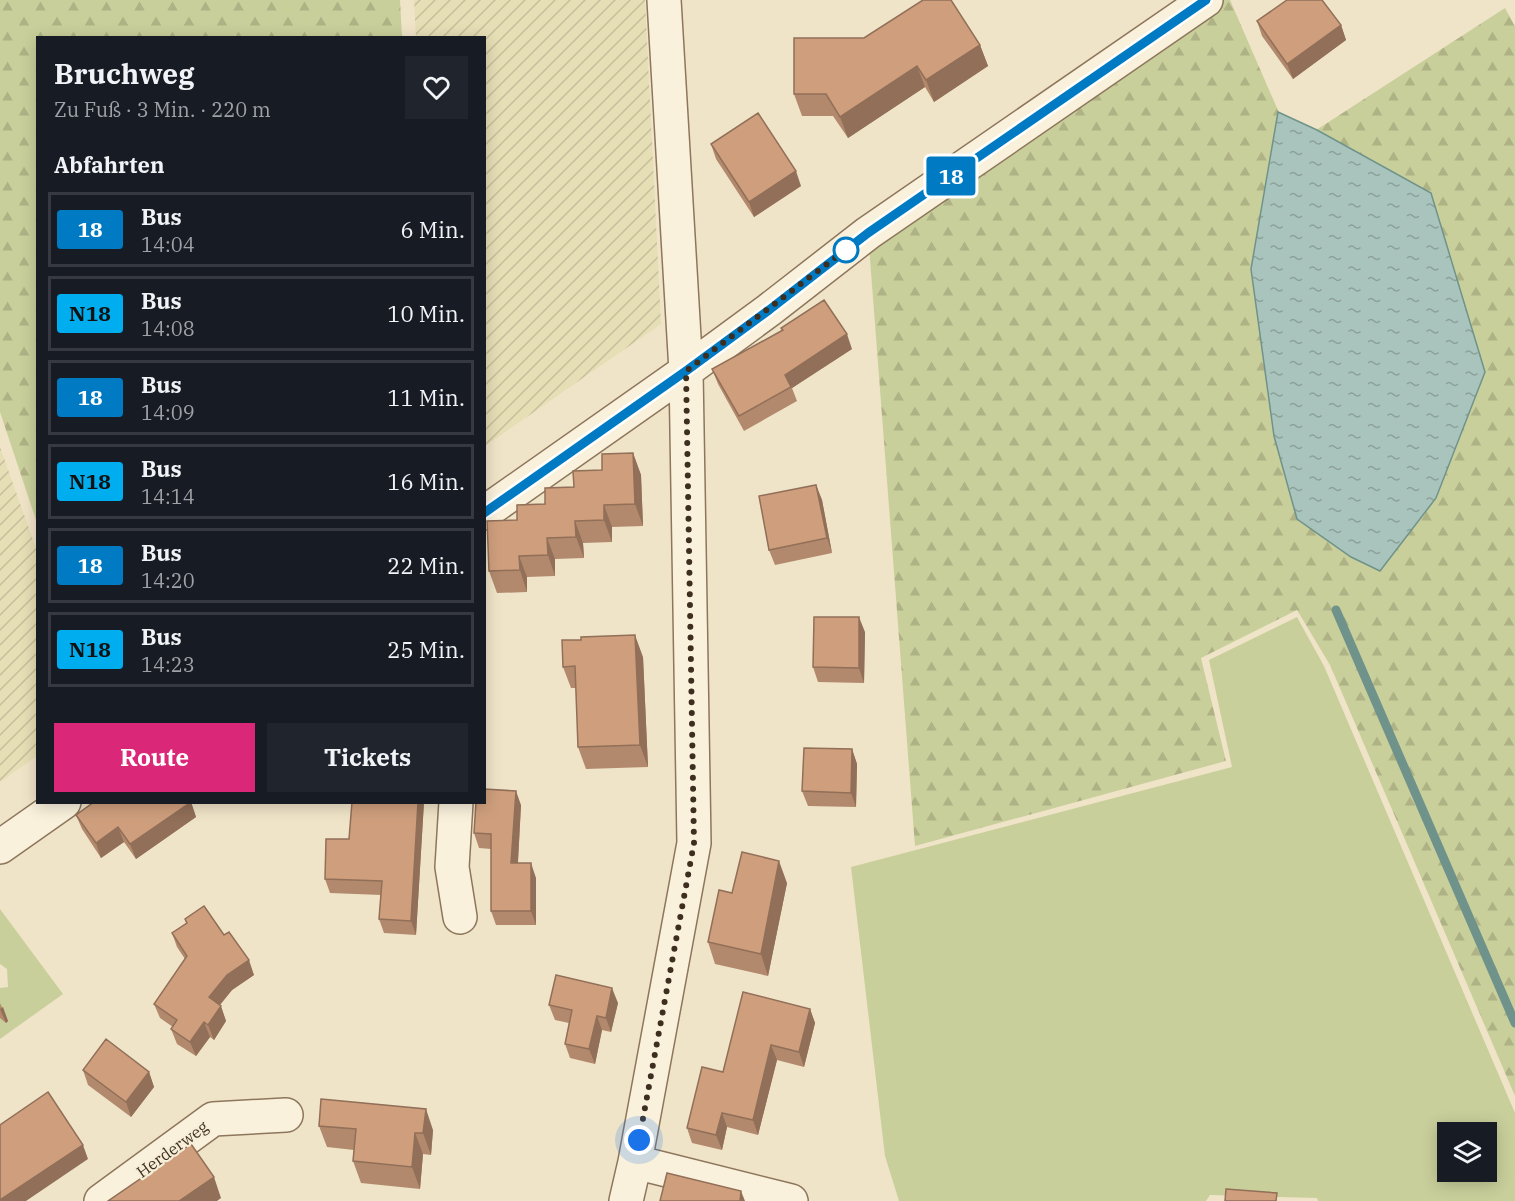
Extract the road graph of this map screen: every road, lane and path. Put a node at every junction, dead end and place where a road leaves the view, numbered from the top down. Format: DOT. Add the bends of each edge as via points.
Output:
graph roads {
  1 [pos="664,0"];
  2 [pos="1206,0"];
  3 [pos="686,371"];
  4 [pos="486,512"];
  5 [pos="61,804"];
  6 [pos="456,804"];
  7 [pos="0,847"];
  8 [pos="460,917"];
  9 [pos="286,1115"];
  10 [pos="635,1162"];
  11 [pos="101,1201"];
  12 [pos="626,1201"];
  13 [pos="791,1201"];
  1 -- 3 [label="street"];
  2 -- 3 [label="street" via="868,233"];
  3 -- 4 [label="street"];
  3 -- 10 [label="street" via="694,843"];
  5 -- 7 [label="street"];
  6 -- 8 [label="street" via="452,867"];
  9 -- 11 [label="street, Herderweg" via="213,1119"];
  10 -- 12 [label="street"];
  10 -- 13 [label="street"];
}
